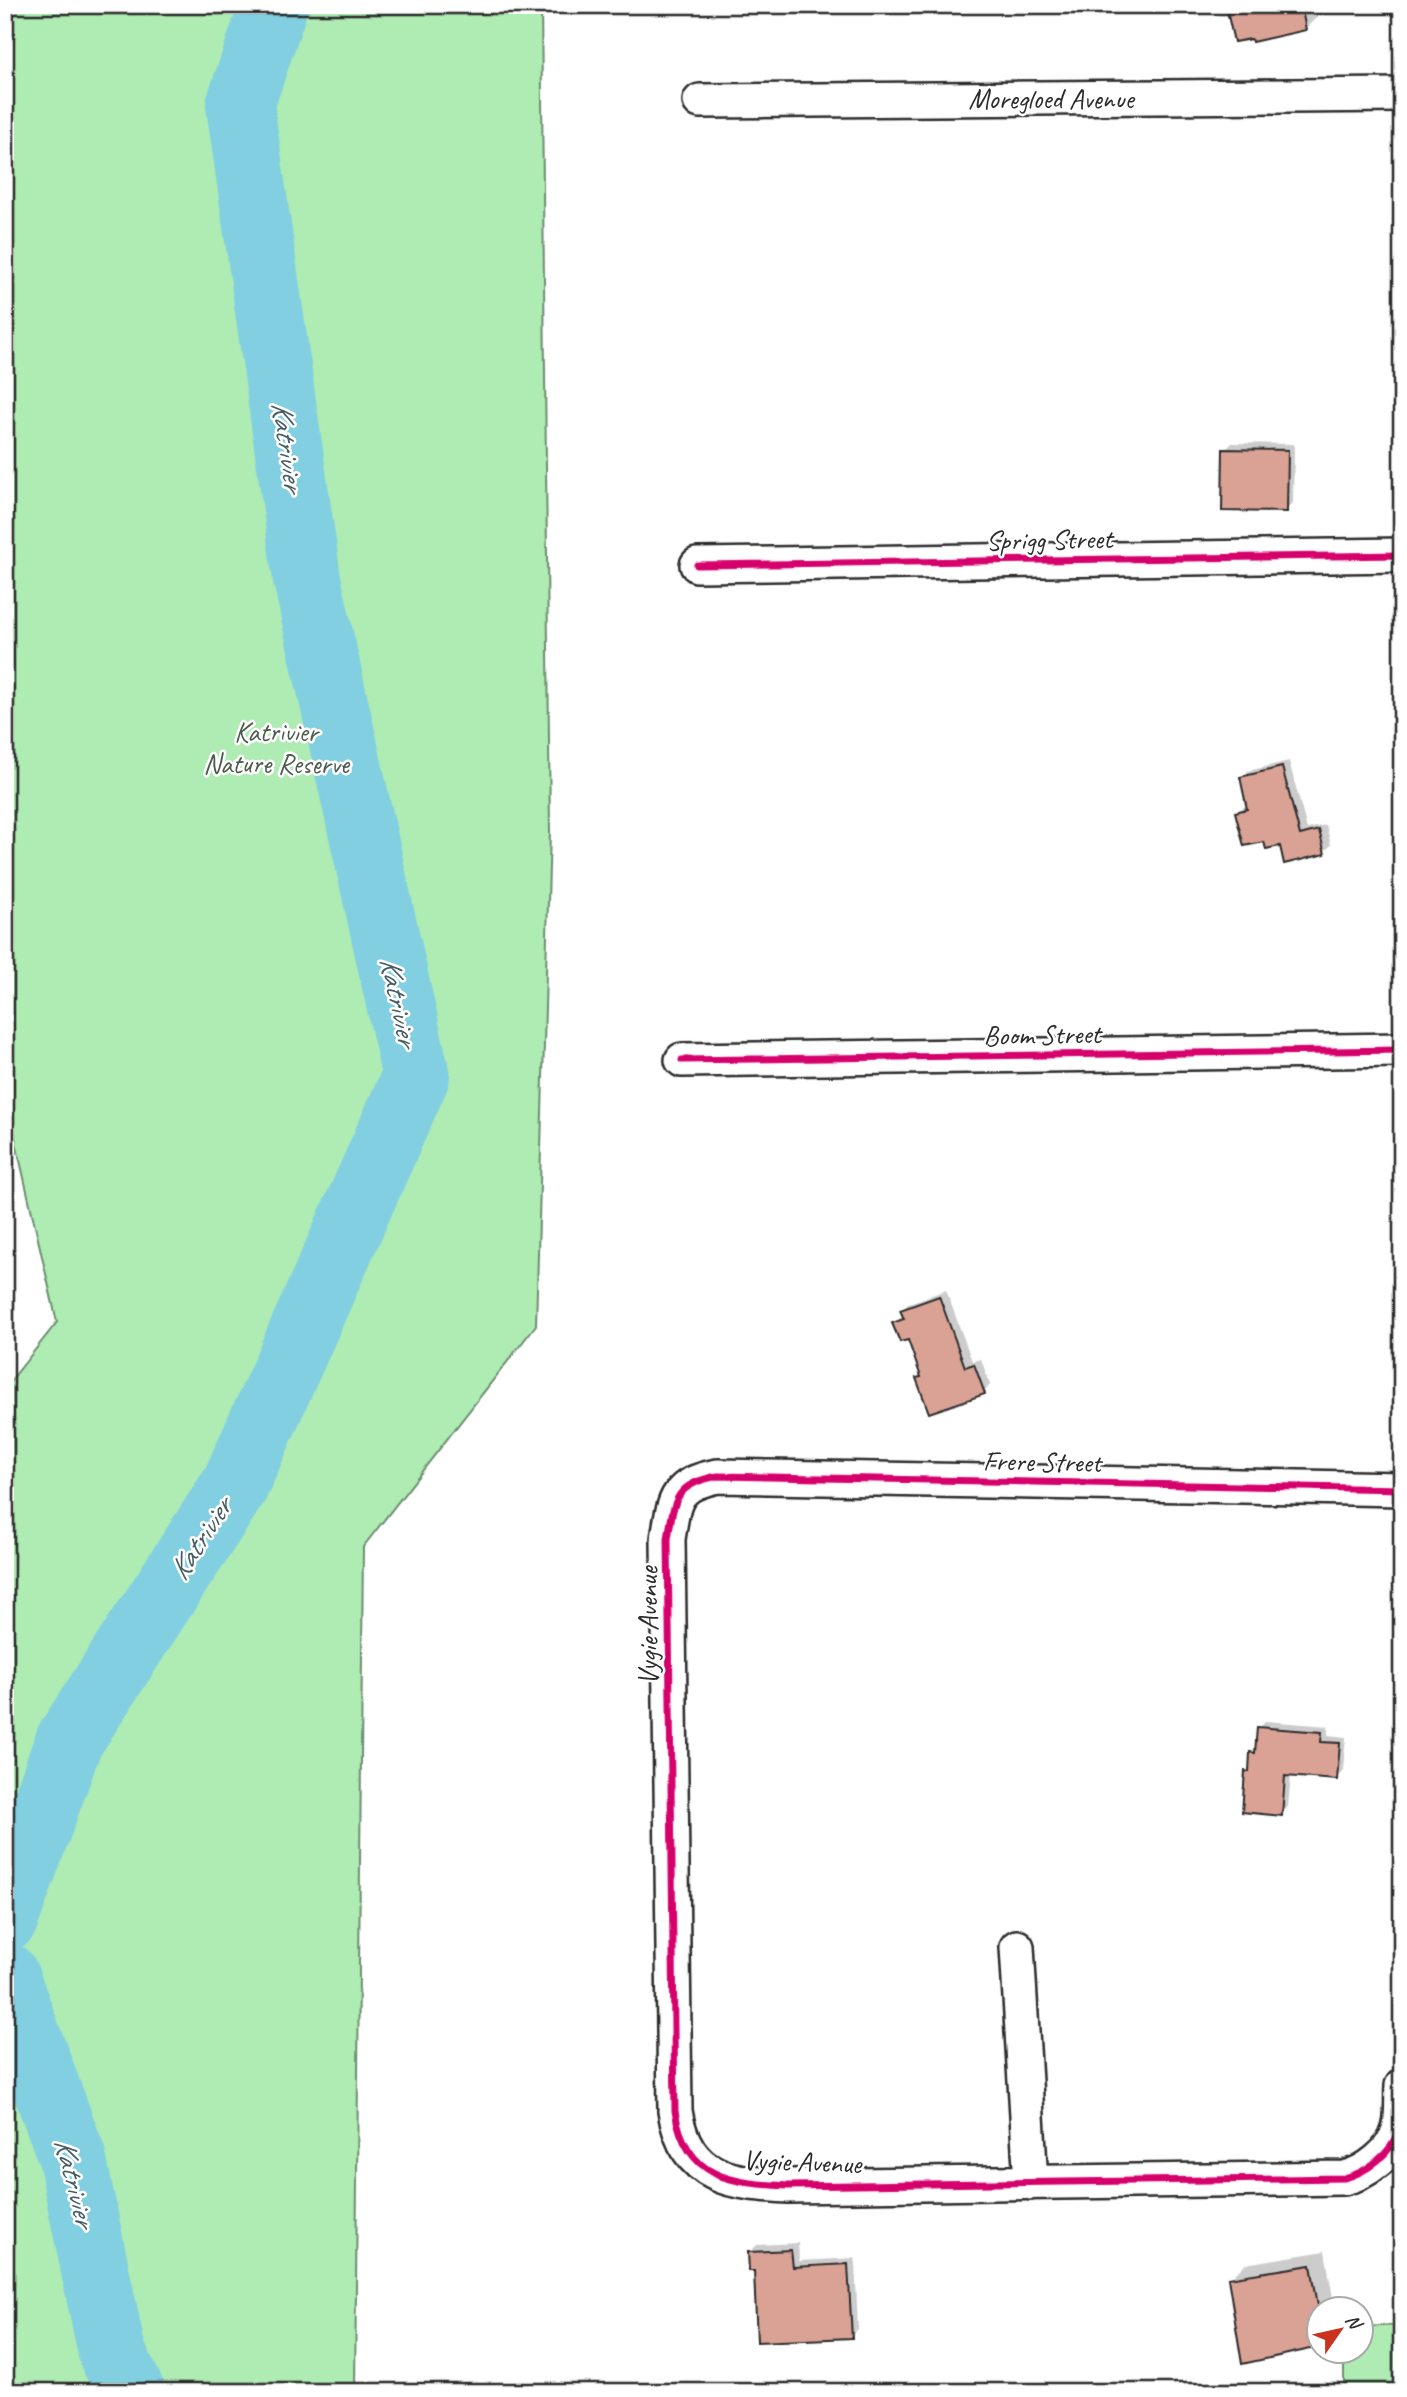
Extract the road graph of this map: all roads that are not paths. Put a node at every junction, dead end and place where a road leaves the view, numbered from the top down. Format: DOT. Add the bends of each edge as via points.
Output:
graph roads {
  1 [pos="1402,95"];
  2 [pos="700,101"];
  3 [pos="1402,555"];
  4 [pos="697,565"];
  5 [pos="1402,1050"];
  6 [pos="682,1060"];
  7 [pos="684,1488"];
  8 [pos="1402,1489"];
  9 [pos="1017,1947"];
  10 [pos="1402,2086"];
  11 [pos="1031,2182"];
  1 -- 2 [label="street, Moregloed Avenue"];
  3 -- 4 [label="street, Sprigg Street"];
  5 -- 6 [label="street, Boom Street"];
  7 -- 8 [label="street, Frere Street" via="695,1480 718,1476"];
  7 -- 11 [label="street, Vygie Avenue" via="672,1508 668,1539 672,2059 680,2135 703,2164 737,2183"];
  9 -- 11 [label="street"];
  10 -- 11 [label="street, Vygie Avenue" via="1399,2130 1378,2160 1355,2176"];
}
